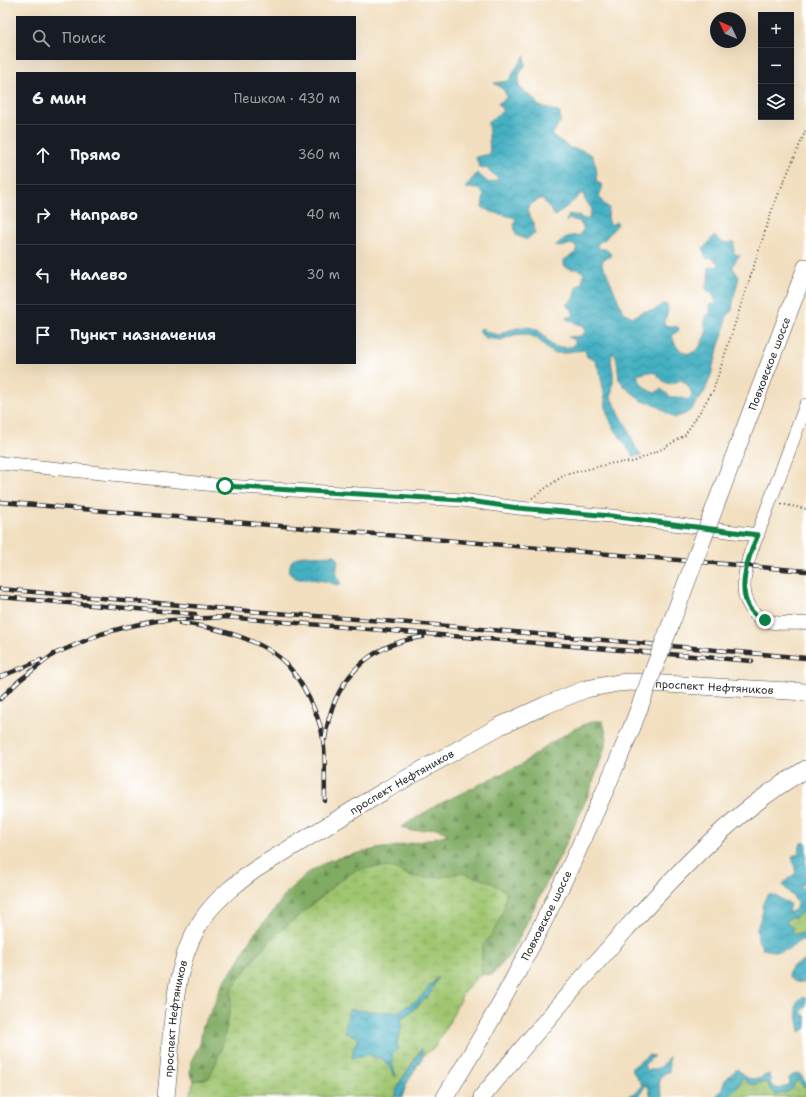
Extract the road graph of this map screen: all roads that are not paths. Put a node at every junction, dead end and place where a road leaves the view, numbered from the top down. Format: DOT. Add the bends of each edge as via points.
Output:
graph roads {
  1 [pos="806,267"];
  2 [pos="806,405"];
  3 [pos="0,463"];
  4 [pos="758,535"];
  5 [pos="806,623"];
  6 [pos="806,692"];
  7 [pos="806,769"];
  8 [pos="166,1097"];
  9 [pos="444,1097"];
  10 [pos="482,1097"];
  1 -- 9 [label="main road, Повховское шоссе, bridge" via="632,727 584,838 513,980"];
  2 -- 4 [label="lane"];
  3 -- 4 [label="lane" via="225,486 462,500"];
  4 -- 5 [label="lane" via="752,548 744,583 745,597 756,615 765,620 776,623"];
  6 -- 8 [label="main road, проспект Нефтяников" via="637,682 618,682 586,689 500,726 386,790 256,869 225,893 206,915 195,931 185,955 174,1007"];
  7 -- 10 [label="main road" via="762,797 697,854 608,949"];
}
